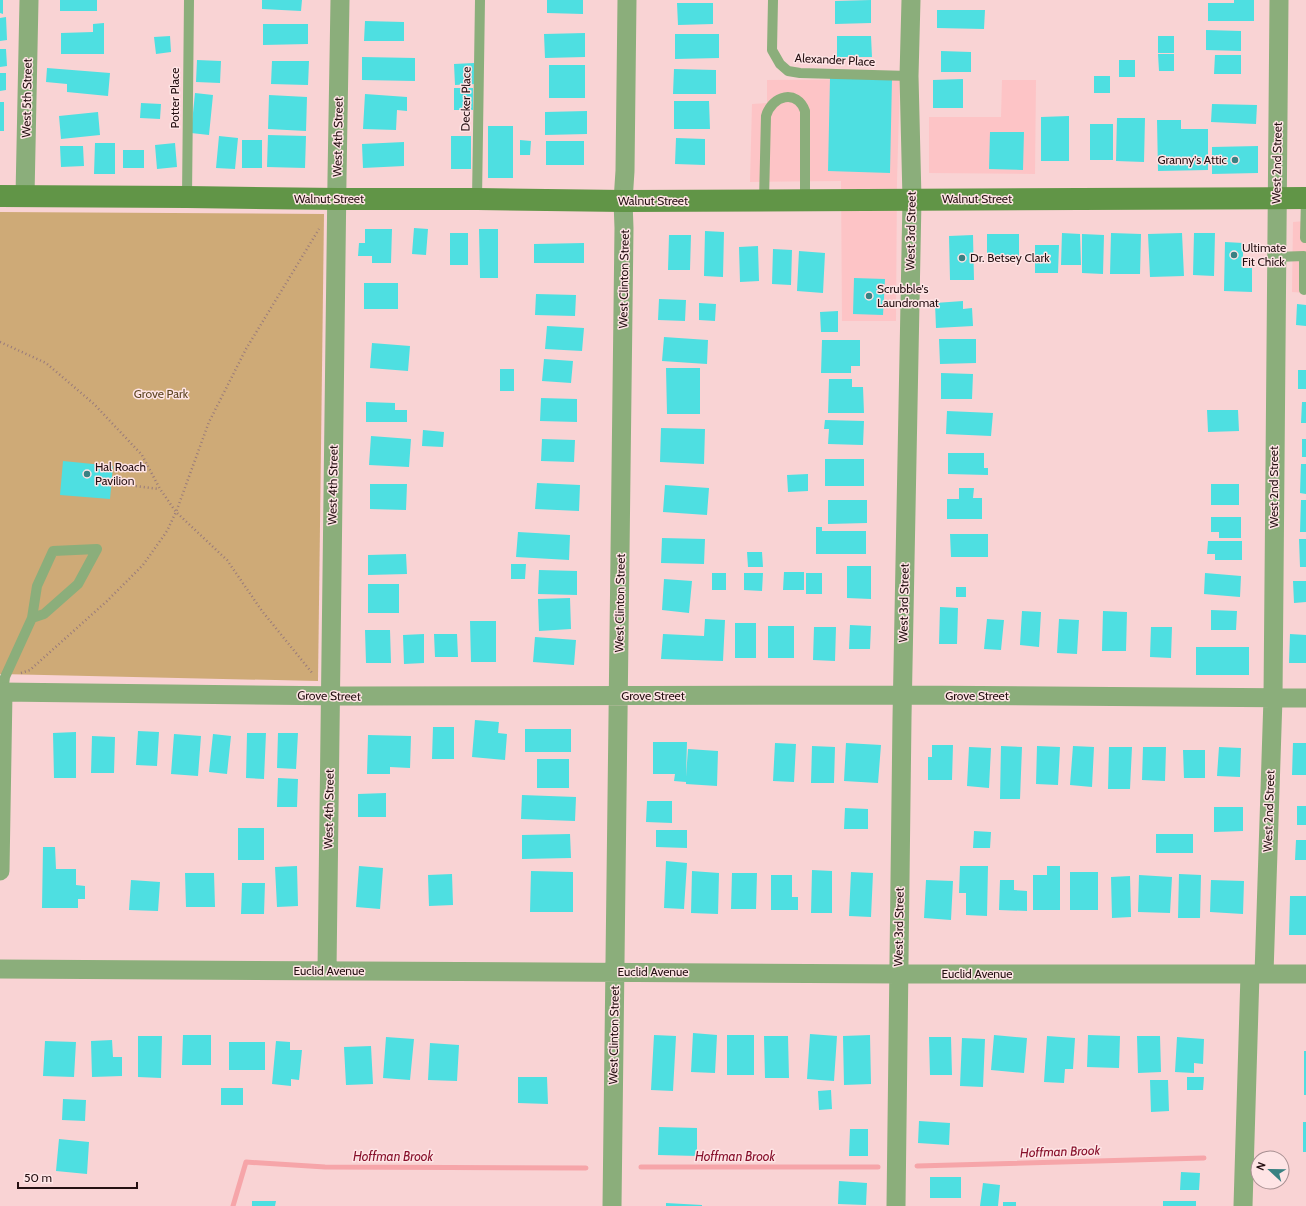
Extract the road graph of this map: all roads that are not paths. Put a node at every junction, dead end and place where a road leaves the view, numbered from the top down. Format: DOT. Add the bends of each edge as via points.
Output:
graph roads {
  1 [pos="29,0"];
  2 [pos="189,0"];
  3 [pos="340,0"];
  4 [pos="480,0"];
  5 [pos="627,0"];
  6 [pos="773,0"];
  7 [pos="911,0"];
  8 [pos="1279,0"];
  9 [pos="909,76"];
  10 [pos="0,196"];
  11 [pos="26,196"];
  12 [pos="187,197"];
  13 [pos="477,199"];
  14 [pos="912,199"];
  15 [pos="1277,199"];
  16 [pos="337,200"];
  17 [pos="764,200"];
  18 [pos="805,200"];
  19 [pos="623,201"];
  20 [pos="1306,209"];
  21 [pos="1306,238"];
  22 [pos="1305,256"];
  23 [pos="1276,257"];
  24 [pos="1304,290"];
  25 [pos="32,618"];
  26 [pos="3,687"];
  27 [pos="902,695"];
  28 [pos="331,696"];
  29 [pos="619,696"];
  30 [pos="1273,698"];
  31 [pos="1306,698"];
  32 [pos="0,871"];
  33 [pos="0,969"];
  34 [pos="327,971"];
  35 [pos="615,972"];
  36 [pos="898,974"];
  37 [pos="1257,974"];
  38 [pos="1306,974"];
  39 [pos="612,1206"];
  40 [pos="896,1206"];
  41 [pos="1243,1206"];
  1 -- 11 [label="street, West 5th Street"];
  2 -- 12 [label="lane, Potter Place"];
  3 -- 16 [label="street, West 4th Street"];
  4 -- 13 [label="lane, Decker Place"];
  5 -- 19 [label="street, West Clinton Street"];
  6 -- 9 [label="lane, Alexander Place" via="772,50 780,64 788,71 800,74"];
  7 -- 9 [label="street, West 3rd Street"];
  8 -- 15 [label="street, West 2nd Street"];
  9 -- 14 [label="street, West 3rd Street"];
  10 -- 11 [label="street, Walnut Street"];
  11 -- 12 [label="street, Walnut Street"];
  12 -- 16 [label="street, Walnut Street"];
  13 -- 16 [label="street, Walnut Street"];
  13 -- 19 [label="street, Walnut Street"];
  14 -- 15 [label="street, Walnut Street"];
  14 -- 18 [label="street, Walnut Street"];
  14 -- 27 [label="street, West 3rd Street"];
  15 -- 20 [label="street, Walnut Street"];
  15 -- 23 [label="street, West 2nd Street"];
  16 -- 28 [label="street, West 4th Street"];
  17 -- 18 [label="street, Walnut Street"];
  17 -- 18 [label="lane" via="766,116 772,102 779,98 790,98 797,99 803,104 805,111"];
  17 -- 19 [label="street, Walnut Street"];
  19 -- 29 [label="street, West Clinton Street"];
  20 -- 21 [label="lane"];
  21 -- 22 [label="lane"];
  22 -- 23 [label="lane"];
  22 -- 24 [label="lane"];
  23 -- 30 [label="street, West 2nd Street"];
  25 -- 25 [label="lane" via="37,586 53,551 97,549 78,584 44,614"];
  25 -- 26 [label="lane"];
  26 -- 28 [label="street, Grove Street"];
  26 -- 32 [label="street"];
  27 -- 29 [label="street, Grove Street"];
  27 -- 30 [label="street, Grove Street"];
  27 -- 36 [label="street, West 3rd Street"];
  28 -- 29 [label="street, Grove Street"];
  28 -- 34 [label="street, West 4th Street"];
  29 -- 35 [label="street, West Clinton Street"];
  30 -- 31 [label="street, Grove Street"];
  30 -- 37 [label="street, West 2nd Street"];
  33 -- 34 [label="street, Euclid Avenue"];
  34 -- 35 [label="street, Euclid Avenue"];
  35 -- 36 [label="street, Euclid Avenue"];
  35 -- 39 [label="street, West Clinton Street"];
  36 -- 37 [label="street, Euclid Avenue"];
  36 -- 40 [label="street, West 3rd Street"];
  37 -- 38 [label="street, Euclid Avenue"];
  37 -- 41 [label="street, West 2nd Street"];
}
